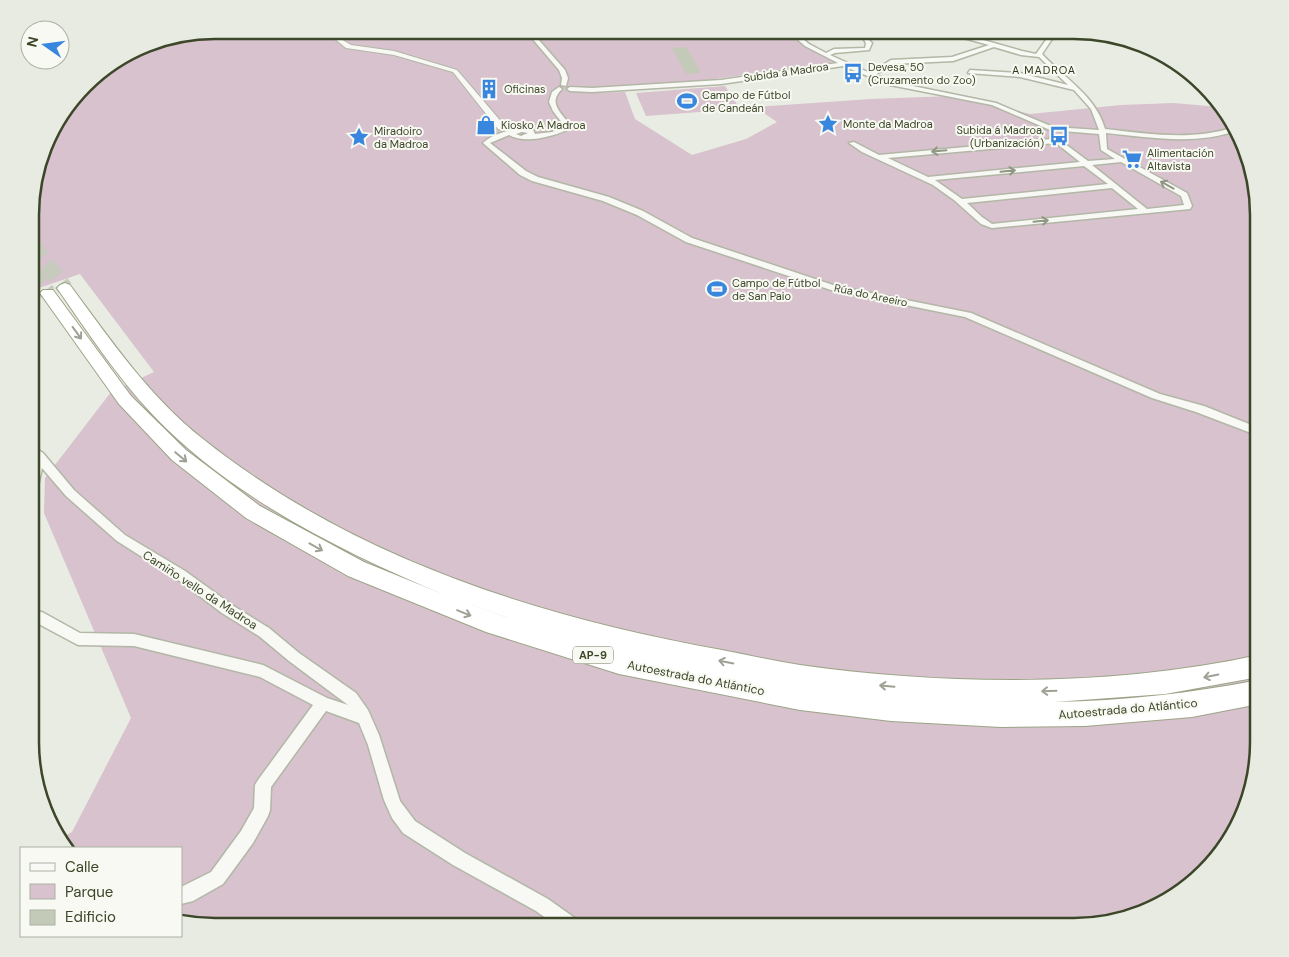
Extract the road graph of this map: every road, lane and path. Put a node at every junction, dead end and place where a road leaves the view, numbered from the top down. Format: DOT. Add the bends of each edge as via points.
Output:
graph roads {
  1 [pos="338,39"];
  2 [pos="535,39"];
  3 [pos="800,39"];
  4 [pos="865,39"];
  5 [pos="973,39"];
  6 [pos="1048,39"];
  7 [pos="881,40"];
  8 [pos="868,43"];
  9 [pos="995,45"];
  10 [pos="826,55"];
  11 [pos="1041,56"];
  12 [pos="844,64"];
  13 [pos="970,72"];
  14 [pos="870,75"];
  15 [pos="562,87"];
  16 [pos="1074,88"];
  17 [pos="1052,129"];
  18 [pos="1102,130"];
  19 [pos="1229,131"];
  20 [pos="515,134"];
  21 [pos="1057,141"];
  22 [pos="852,143"];
  23 [pos="878,157"];
  24 [pos="1123,160"];
  25 [pos="1086,164"];
  26 [pos="925,179"];
  27 [pos="1114,186"];
  28 [pos="961,201"];
  29 [pos="1145,211"];
  30 [pos="1250,428"];
  31 [pos="39,458"];
  32 [pos="39,617"];
  33 [pos="1250,668"];
  34 [pos="1250,694"];
  35 [pos="323,703"];
  36 [pos="364,718"];
  37 [pos="182,896"];
  38 [pos="562,918"];
  1 -- 20 [label="street" via="340,44 391,53 455,71 501,127"];
  2 -- 15 [label="street" via="562,70 565,78"];
  3 -- 10 [label="street"];
  4 -- 8 [label="street"];
  5 -- 9 [label="street"];
  6 -- 11 [label="street" via="1039,54"];
  7 -- 8 [label="street"];
  8 -- 10 [label="street" via="867,49 834,50"];
  9 -- 11 [label="street"];
  9 -- 14 [label="street" via="952,59 892,62"];
  10 -- 12 [label="street"];
  11 -- 16 [label="street"];
  12 -- 14 [label="street, Subida á Madroa"];
  12 -- 15 [label="street, Subida á Madroa" via="721,82 592,90"];
  13 -- 16 [label="street" via="1020,76"];
  14 -- 17 [label="street, Subida á Madroa" via="899,86 994,104"];
  15 -- 20 [label="street" via="550,100 566,124 565,129"];
  16 -- 18 [label="street" via="1096,110"];
  17 -- 18 [label="street, Subida á Madroa" via="1094,133"];
  17 -- 21 [label="street" via="1051,134"];
  18 -- 19 [label="street, Subida á Madroa" via="1176,138 1220,135"];
  18 -- 24 [label="street" via="1104,150"];
  20 -- 30 [label="street, Rúa do Areeiro" via="486,143 523,173 536,179 606,199 640,213 689,240 834,288 968,315 1156,396"];
  21 -- 23 [label="street, one-way"];
  21 -- 25 [label="street"];
  22 -- 23 [label="street"];
  23 -- 26 [label="street"];
  24 -- 25 [label="street"];
  29 -- 24 [label="street, one-way" via="1188,206 1184,195"];
  26 -- 25 [label="street, one-way"];
  25 -- 27 [label="street"];
  26 -- 28 [label="street"];
  27 -- 28 [label="street"];
  27 -- 29 [label="street"];
  28 -- 29 [label="street, one-way" via="985,224 992,226"];
  31 -- 36 [label="street, Camiño vello da Madroa" via="70,493 122,538 264,632 351,698"];
  32 -- 35 [label="street" via="78,639 134,640 263,671"];
  33 -- 34 [label="highway, Autoestrada do Atlántico / AP-9, one-way" via="1176,682 1074,690 993,692 888,686 802,677 628,643 494,604 370,553 269,497 195,443 142,392 56,291 125,400 179,455 253,512 356,569 486,622 619,663 800,698 891,709 1000,715 1085,714 1192,705"];
  35 -- 36 [label="street"];
  35 -- 37 [label="street" via="263,785 262,810 248,837 217,878"];
  36 -- 38 [label="street, Camiño vello da Madroa" via="397,813 406,824"];
}
